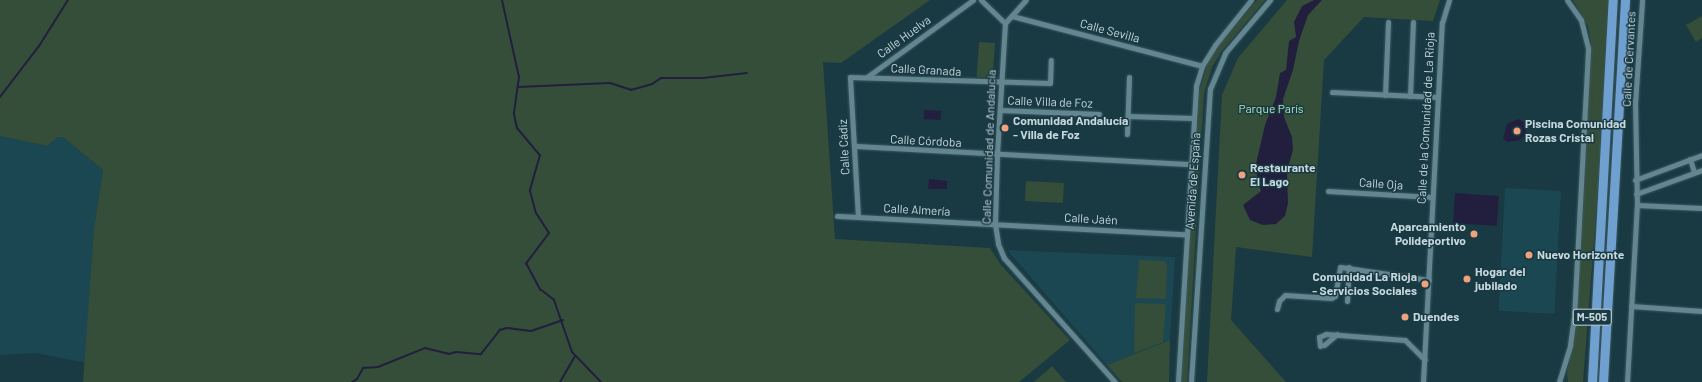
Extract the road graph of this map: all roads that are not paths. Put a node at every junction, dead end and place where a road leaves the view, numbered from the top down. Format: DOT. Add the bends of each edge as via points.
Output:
graph roads {
  1 [pos="973,0"];
  2 [pos="981,0"];
  3 [pos="1026,0"];
  4 [pos="1251,0"];
  5 [pos="1270,0"];
  6 [pos="1449,0"];
  7 [pos="1567,0"];
  8 [pos="1613,0"];
  9 [pos="1625,0"];
  10 [pos="1642,0"];
  11 [pos="1012,16"];
  12 [pos="1388,22"];
  13 [pos="1414,22"];
  14 [pos="1005,23"];
  15 [pos="1051,60"];
  16 [pos="1202,66"];
  17 [pos="850,77"];
  18 [pos="866,77"];
  19 [pos="1129,77"];
  20 [pos="1001,84"];
  21 [pos="1332,92"];
  22 [pos="1385,95"];
  23 [pos="1410,96"];
  24 [pos="1437,97"];
  25 [pos="1000,110"];
  26 [pos="1099,114"];
  27 [pos="1128,116"];
  28 [pos="1193,118"];
  29 [pos="1127,134"];
  30 [pos="854,146"];
  31 [pos="997,155"];
  32 [pos="1702,155"];
  33 [pos="1690,160"];
  34 [pos="1190,164"];
  35 [pos="1702,170"];
  36 [pos="1694,172"];
  37 [pos="1634,180"];
  38 [pos="1328,191"];
  39 [pos="1636,194"];
  40 [pos="1432,197"];
  41 [pos="1637,205"];
  42 [pos="1702,208"];
  43 [pos="837,216"];
  44 [pos="858,216"];
  45 [pos="995,224"];
  46 [pos="1186,234"];
  47 [pos="1598,253"];
  48 [pos="1350,267"];
  49 [pos="1429,280"];
  50 [pos="1347,301"];
  51 [pos="1631,306"];
  52 [pos="1277,309"];
  53 [pos="1702,311"];
  54 [pos="1337,334"];
  55 [pos="1425,360"];
  56 [pos="1115,382"];
  57 [pos="1178,382"];
  58 [pos="1191,382"];
  59 [pos="1423,382"];
  60 [pos="1559,382"];
  61 [pos="1586,382"];
  62 [pos="1592,382"];
  63 [pos="1603,382"];
  64 [pos="1627,382"];
  1 -- 18 [label="street, Calle Huelva"];
  2 -- 14 [label="street"];
  3 -- 11 [label="street"];
  4 -- 16 [label="street, Avenida de España"];
  5 -- 58 [label="street, Avenida de España" via="1225,53 1210,89"];
  6 -- 24 [label="street, Calle de la Comunidad de La Rioja" via="1442,23"];
  7 -- 60 [label="street" via="1581,20 1588,48 1574,318 1570,345"];
  8 -- 47 [label="highway, M-505"];
  9 -- 63 [label="highway, M-505"];
  10 -- 37 [label="street, Calle de Cervantes"];
  11 -- 14 [label="street"];
  11 -- 16 [label="street, Calle Sevilla"];
  12 -- 22 [label="street"];
  13 -- 23 [label="street"];
  14 -- 20 [label="street, Calle Comunidad de Andalucía"];
  15 -- 20 [label="street, Calle Granada" via="1050,83"];
  16 -- 28 [label="street, Avenida de España" via="1196,86"];
  17 -- 18 [label="street, Calle Granada"];
  17 -- 30 [label="street, Calle Cádiz"];
  18 -- 20 [label="street, Calle Granada"];
  19 -- 27 [label="street"];
  20 -- 25 [label="street, Calle Comunidad de Andalucía"];
  21 -- 22 [label="street"];
  22 -- 23 [label="street"];
  23 -- 24 [label="street"];
  24 -- 40 [label="street, Calle de la Comunidad de La Rioja"];
  25 -- 26 [label="street, Calle Villa de Foz"];
  25 -- 31 [label="street, Calle Comunidad de Andalucía"];
  27 -- 28 [label="street"];
  27 -- 29 [label="street"];
  28 -- 34 [label="street, Avenida de España"];
  30 -- 31 [label="street, Calle Córdoba"];
  30 -- 44 [label="street, Calle Cádiz"];
  31 -- 34 [label="street, Calle Córdoba"];
  31 -- 45 [label="street, Calle Comunidad de Andalucía"];
  32 -- 33 [label="street"];
  33 -- 36 [label="street"];
  33 -- 37 [label="street"];
  34 -- 46 [label="street, Avenida de España"];
  35 -- 36 [label="street"];
  36 -- 39 [label="street"];
  37 -- 39 [label="street, Calle de Cervantes"];
  38 -- 40 [label="street, Calle Oja"];
  39 -- 41 [label="street, Calle de Cervantes"];
  40 -- 49 [label="street, Calle de la Comunidad de La Rioja"];
  41 -- 42 [label="street"];
  41 -- 51 [label="street, Calle de Cervantes"];
  43 -- 44 [label="street, Calle Almería"];
  44 -- 45 [label="street, Calle Almería"];
  45 -- 46 [label="street, Calle Jaén"];
  45 -- 56 [label="street, Calle Comunidad de Andalucía" via="1004,258"];
  46 -- 57 [label="street, Avenida de España"];
  47 -- 61 [label="highway, M-505"];
  47 -- 62 [label="highway, M-505"];
  48 -- 49 [label="street"];
  48 -- 50 [label="street"];
  48 -- 52 [label="street" via="1340,267 1335,296 1331,298 1285,295 1279,301"];
  49 -- 55 [label="street, Calle de la Comunidad de La Rioja"];
  51 -- 53 [label="street"];
  51 -- 64 [label="street, Calle de Cervantes"];
  54 -- 54 [label="street" via="1322,334 1318,341 1322,345"];
  54 -- 55 [label="street" via="1405,340"];
  55 -- 59 [label="street, Calle de la Comunidad de La Rioja"];
}
